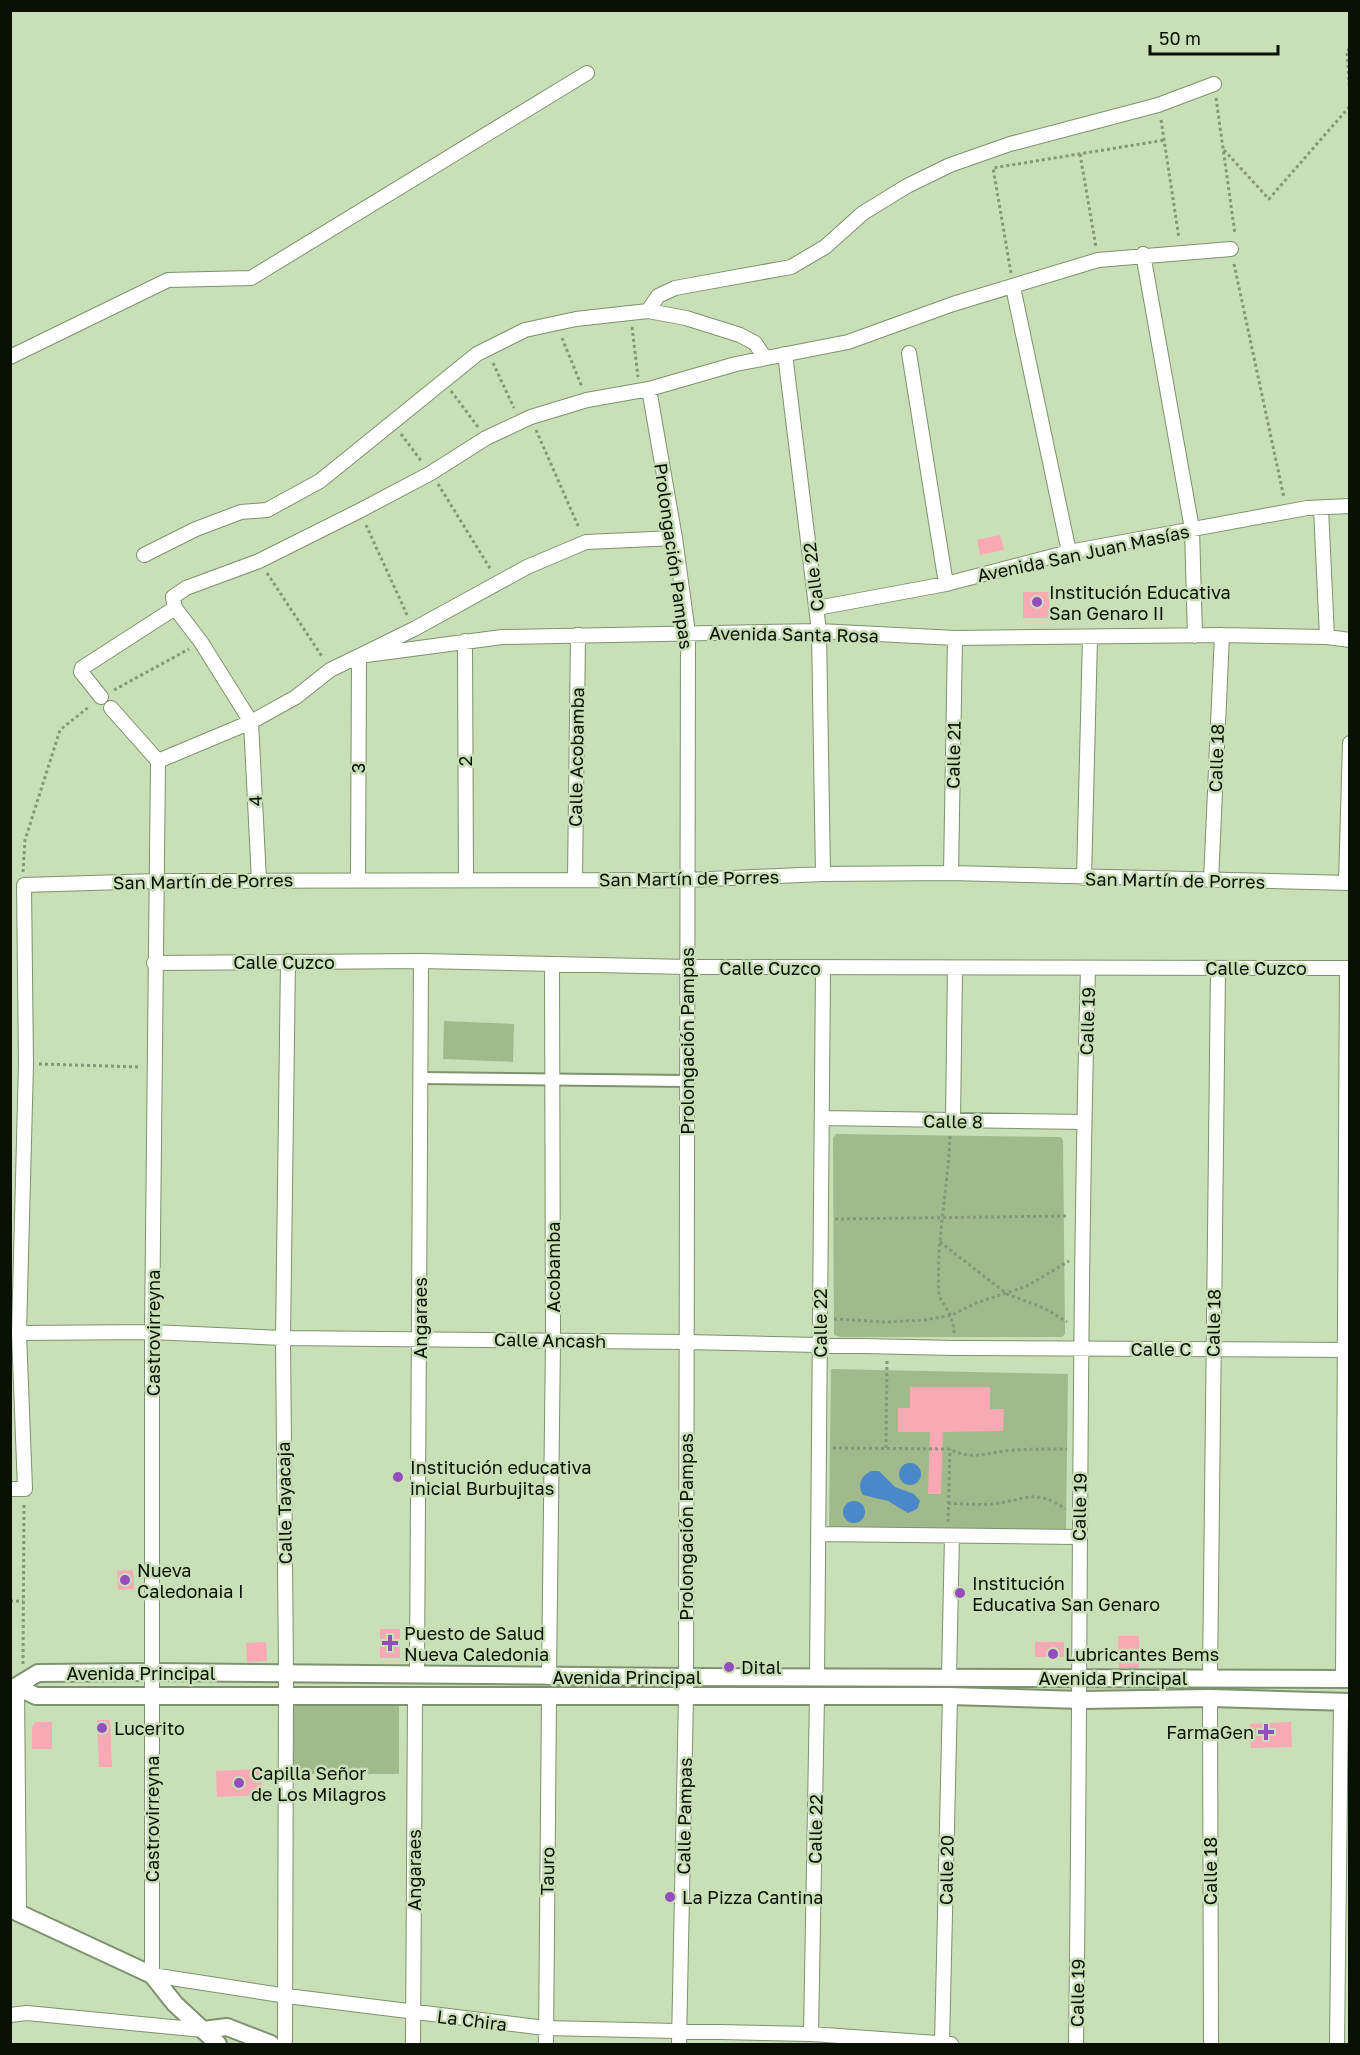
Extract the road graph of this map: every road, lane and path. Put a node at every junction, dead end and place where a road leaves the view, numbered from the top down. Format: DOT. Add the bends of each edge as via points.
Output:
graph roads {
  1 [pos="1350,50"];
  2 [pos="587,73"];
  3 [pos="1214,84"];
  4 [pos="1350,100"];
  5 [pos="1158,105"];
  6 [pos="1350,106"];
  7 [pos="1165,140"];
  8 [pos="1224,150"];
  9 [pos="1080,154"];
  10 [pos="1231,249"];
  11 [pos="1180,252"];
  12 [pos="1143,254"];
  13 [pos="1098,260"];
  14 [pos="1013,287"];
  15 [pos="631,311"];
  16 [pos="648,311"];
  17 [pos="555,322"];
  18 [pos="486,349"];
  19 [pos="909,353"];
  20 [pos="785,354"];
  21 [pos="10,357"];
  22 [pos="765,358"];
  23 [pos="443,380"];
  24 [pos="644,390"];
  25 [pos="587,400"];
  26 [pos="525,419"];
  27 [pos="393,424"];
  28 [pos="486,438"];
  29 [pos="431,473"];
  30 [pos="1350,506"];
  31 [pos="1321,508"];
  32 [pos="359,511"];
  33 [pos="1287,512"];
  34 [pos="1192,529"];
  35 [pos="675,538"];
  36 [pos="585,542"];
  37 [pos="1069,552"];
  38 [pos="144,555"];
  39 [pos="259,561"];
  40 [pos="499,582"];
  41 [pos="946,584"];
  42 [pos="175,608"];
  43 [pos="817,608"];
  44 [pos="414,629"];
  45 [pos="819,631"];
  46 [pos="688,633"];
  47 [pos="578,634"];
  48 [pos="1222,635"];
  49 [pos="1195,636"];
  50 [pos="1327,637"];
  51 [pos="955,638"];
  52 [pos="1090,638"];
  53 [pos="1350,640"];
  54 [pos="465,641"];
  55 [pos="201,642"];
  56 [pos="359,656"];
  57 [pos="330,670"];
  58 [pos="101,697"];
  59 [pos="111,708"];
  60 [pos="251,722"];
  61 [pos="1350,743"];
  62 [pos="158,761"];
  63 [pos="951,873"];
  64 [pos="823,874"];
  65 [pos="1084,878"];
  66 [pos="358,879"];
  67 [pos="156,880"];
  68 [pos="259,880"];
  69 [pos="466,880"];
  70 [pos="575,880"];
  71 [pos="687,880"];
  72 [pos="1211,881"];
  73 [pos="1348,883"];
  74 [pos="21,886"];
  75 [pos="288,961"];
  76 [pos="421,962"];
  77 [pos="154,963"];
  78 [pos="552,966"];
  79 [pos="688,967"];
  80 [pos="823,968"];
  81 [pos="1218,968"];
  82 [pos="1348,968"];
  83 [pos="954,969"];
  84 [pos="1088,969"];
  85 [pos="26,1064"];
  86 [pos="154,1067"];
  87 [pos="421,1078"];
  88 [pos="552,1079"];
  89 [pos="687,1081"];
  90 [pos="822,1118"];
  91 [pos="952,1121"];
  92 [pos="1084,1122"];
  93 [pos="941,1216"];
  94 [pos="1081,1216"];
  95 [pos="821,1219"];
  96 [pos="940,1242"];
  97 [pos="1082,1253"];
  98 [pos="1007,1294"];
  99 [pos="952,1315"];
  100 [pos="820,1317"];
  101 [pos="1081,1331"];
  102 [pos="152,1332"];
  103 [pos="19,1333"];
  104 [pos="283,1338"];
  105 [pos="419,1339"];
  106 [pos="554,1340"];
  107 [pos="687,1342"];
  108 [pos="821,1345"];
  109 [pos="887,1346"];
  110 [pos="954,1348"];
  111 [pos="1082,1348"];
  112 [pos="1213,1349"];
  113 [pos="1347,1350"];
  114 [pos="15,1360"];
  115 [pos="819,1448"];
  116 [pos="886,1448"];
  117 [pos="950,1449"];
  118 [pos="1080,1449"];
  119 [pos="18,1489"];
  120 [pos="948,1503"];
  121 [pos="1079,1518"];
  122 [pos="818,1534"];
  123 [pos="950,1536"];
  124 [pos="1078,1537"];
  125 [pos="10,1601"];
  126 [pos="23,1601"];
  127 [pos="152,1672"];
  128 [pos="286,1673"];
  129 [pos="417,1675"];
  130 [pos="549,1677"];
  131 [pos="686,1677"];
  132 [pos="817,1677"];
  133 [pos="949,1677"];
  134 [pos="1210,1678"];
  135 [pos="1081,1679"];
  136 [pos="1346,1679"];
  137 [pos="14,1689"];
  138 [pos="152,1695"];
  139 [pos="284,1695"];
  140 [pos="415,1695"];
  141 [pos="950,1695"];
  142 [pos="686,1696"];
  143 [pos="817,1696"];
  144 [pos="549,1697"];
  145 [pos="1210,1698"];
  146 [pos="1081,1700"];
  147 [pos="1345,1702"];
  148 [pos="15,1911"];
  149 [pos="152,1975"];
  150 [pos="287,1996"];
  151 [pos="413,2013"];
  152 [pos="10,2015"];
  153 [pos="545,2028"];
  154 [pos="203,2030"];
  155 [pos="811,2034"];
  156 [pos="679,2038"];
  157 [pos="218,2044"];
  158 [pos="271,2044"];
  159 [pos="285,2044"];
  160 [pos="413,2044"];
  161 [pos="546,2044"];
  162 [pos="946,2044"];
  163 [pos="1076,2044"];
  164 [pos="1211,2044"];
  165 [pos="1337,2044"];
  1 -- 4 [label="path"];
  2 -- 21 [label="street" via="251,278 168,280"];
  3 -- 5 [label="street"];
  3 -- 8 [label="path"];
  5 -- 7 [label="path"];
  5 -- 16 [label="street" via="1010,144 950,165 863,213 825,247 791,267 675,288 658,296"];
  6 -- 8 [label="path" via="1269,199"];
  7 -- 9 [label="path"];
  7 -- 11 [label="path"];
  8 -- 10 [label="path" via="1236,231"];
  9 -- 13 [label="path"];
  9 -- 14 [label="path" via="993,168"];
  10 -- 11 [label="street"];
  10 -- 33 [label="path"];
  11 -- 12 [label="street"];
  12 -- 13 [label="street"];
  12 -- 34 [label="street"];
  13 -- 14 [label="street"];
  14 -- 20 [label="street" via="848,342"];
  14 -- 37 [label="street"];
  15 -- 16 [label="street"];
  15 -- 17 [label="street"];
  15 -- 24 [label="path"];
  16 -- 22 [label="street" via="740,334 755,343"];
  17 -- 18 [label="street" via="525,330"];
  17 -- 25 [label="path"];
  18 -- 23 [label="street"];
  18 -- 26 [label="path"];
  19 -- 41 [label="street"];
  20 -- 22 [label="street"];
  20 -- 43 [label="street, Calle 22"];
  22 -- 24 [label="street"];
  23 -- 27 [label="street"];
  23 -- 28 [label="path"];
  24 -- 25 [label="street"];
  24 -- 35 [label="street, Prolongación Pampas"];
  25 -- 26 [label="street"];
  26 -- 28 [label="street"];
  26 -- 36 [label="path"];
  27 -- 29 [label="path"];
  27 -- 38 [label="street" via="320,481 275,506 241,512"];
  28 -- 29 [label="street"];
  29 -- 32 [label="street"];
  29 -- 40 [label="path"];
  30 -- 31 [label="street, Avenida San Juan Masías"];
  31 -- 33 [label="street, Avenida San Juan Masías"];
  31 -- 50 [label="street"];
  32 -- 39 [label="street"];
  32 -- 44 [label="path"];
  33 -- 34 [label="street, Avenida San Juan Masías"];
  34 -- 37 [label="street, Avenida San Juan Masías"];
  34 -- 49 [label="street"];
  35 -- 36 [label="street"];
  35 -- 46 [label="street, Prolongación Pampas"];
  36 -- 40 [label="street"];
  37 -- 41 [label="street, Avenida San Juan Masías"];
  39 -- 42 [label="street" via="186,588 173,597"];
  39 -- 57 [label="path"];
  40 -- 44 [label="street"];
  41 -- 43 [label="street, Avenida San Juan Masías"];
  42 -- 55 [label="street"];
  42 -- 58 [label="street" via="82,668 81,672"];
  43 -- 45 [label="street, Calle 22"];
  44 -- 56 [label="street"];
  45 -- 46 [label="street, Avenida Santa Rosa"];
  45 -- 51 [label="street, Avenida Santa Rosa"];
  45 -- 64 [label="street, Calle 22"];
  46 -- 47 [label="street, Avenida Santa Rosa"];
  46 -- 71 [label="street, Prolongación Pampas"];
  47 -- 54 [label="street, Avenida Santa Rosa"];
  47 -- 70 [label="street, Calle Acobamba"];
  48 -- 49 [label="street, Avenida Santa Rosa"];
  48 -- 50 [label="street, Avenida Santa Rosa"];
  48 -- 72 [label="street, Calle 18"];
  49 -- 52 [label="street, Avenida Santa Rosa"];
  50 -- 53 [label="street, Avenida Santa Rosa"];
  51 -- 52 [label="street, Avenida Santa Rosa"];
  51 -- 63 [label="street, Calle 21"];
  52 -- 65 [label="street"];
  54 -- 56 [label="street, Avenida Santa Rosa"];
  54 -- 69 [label="street, 2"];
  55 -- 58 [label="path"];
  55 -- 60 [label="street"];
  56 -- 57 [label="street, Avenida Santa Rosa"];
  56 -- 66 [label="street, 3"];
  57 -- 60 [label="street, Avenida Santa Rosa" via="296,697"];
  58 -- 74 [label="path" via="60,730 25,840"];
  59 -- 62 [label="street"];
  60 -- 62 [label="street, Avenida Santa Rosa"];
  60 -- 68 [label="street, 4"];
  61 -- 73 [label="street"];
  62 -- 67 [label="street, Castrovirreyna"];
  63 -- 64 [label="street, San Martín de Porres"];
  63 -- 65 [label="street, San Martín de Porres"];
  64 -- 71 [label="street, San Martín de Porres"];
  65 -- 72 [label="street, San Martín de Porres"];
  66 -- 68 [label="street, San Martín de Porres"];
  66 -- 69 [label="street, San Martín de Porres"];
  67 -- 68 [label="street, San Martín de Porres"];
  67 -- 74 [label="street, San Martín de Porres"];
  67 -- 77 [label="street, Castrovirreyna"];
  69 -- 70 [label="street, San Martín de Porres"];
  70 -- 71 [label="street, San Martín de Porres"];
  71 -- 79 [label="street, Prolongación Pampas"];
  72 -- 73 [label="street, San Martín de Porres"];
  74 -- 85 [label="street"];
  75 -- 76 [label="street, Calle Cuzco"];
  75 -- 77 [label="street, Calle Cuzco"];
  75 -- 104 [label="street, Calle Tayacaja"];
  76 -- 78 [label="street, Calle Cuzco"];
  76 -- 87 [label="street, Angaraes"];
  77 -- 86 [label="street, Castrovirreyna"];
  78 -- 79 [label="street, Calle Cuzco"];
  78 -- 88 [label="street, Acobamba"];
  79 -- 80 [label="street, Calle Cuzco"];
  79 -- 89 [label="street, Prolongación Pampas"];
  80 -- 83 [label="street, Calle Cuzco"];
  80 -- 90 [label="street, Calle 22"];
  81 -- 82 [label="street, Calle Cuzco"];
  81 -- 84 [label="street, Calle Cuzco"];
  81 -- 112 [label="street, Calle 18"];
  82 -- 113 [label="street"];
  83 -- 84 [label="street, Calle Cuzco"];
  83 -- 91 [label="street"];
  84 -- 92 [label="street, Calle 19"];
  85 -- 86 [label="path"];
  85 -- 103 [label="street"];
  86 -- 102 [label="street, Castrovirreyna"];
  87 -- 88 [label="street"];
  87 -- 105 [label="street, Angaraes"];
  88 -- 89 [label="street"];
  88 -- 106 [label="street, Acobamba"];
  89 -- 107 [label="street, Prolongación Pampas"];
  90 -- 91 [label="street, Calle 8"];
  90 -- 95 [label="street, Calle 22"];
  91 -- 92 [label="street, Calle 8"];
  91 -- 93 [label="path"];
  92 -- 94 [label="street, Calle 19"];
  93 -- 94 [label="path"];
  93 -- 95 [label="path"];
  93 -- 96 [label="path"];
  94 -- 97 [label="street, Calle 19"];
  95 -- 100 [label="street, Calle 22"];
  96 -- 98 [label="path"];
  96 -- 99 [label="path" via="939,1296"];
  97 -- 98 [label="path"];
  97 -- 101 [label="street, Calle 19"];
  98 -- 99 [label="path"];
  98 -- 101 [label="path" via="1044,1308"];
  99 -- 100 [label="path" via="887,1322"];
  99 -- 110 [label="path"];
  100 -- 108 [label="street, Calle 22"];
  101 -- 111 [label="street, Calle 19"];
  102 -- 103 [label="street, Calle Ancash"];
  102 -- 104 [label="street, Calle Ancash"];
  102 -- 127 [label="street, Castrovirreyna"];
  103 -- 114 [label="street"];
  104 -- 105 [label="street, Calle Ancash"];
  104 -- 128 [label="street, Calle Tayacaja"];
  105 -- 106 [label="street, Calle Ancash"];
  105 -- 129 [label="street, Angaraes"];
  106 -- 107 [label="street, Calle Ancash"];
  106 -- 130 [label="street, Acobamba"];
  107 -- 108 [label="street, Calle Ancash"];
  107 -- 131 [label="street, Prolongación Pampas"];
  108 -- 109 [label="street, Calle Ancash"];
  108 -- 115 [label="street, Calle 22"];
  109 -- 110 [label="street, Calle Ancash"];
  109 -- 116 [label="path"];
  110 -- 111 [label="street, Calle Ancash"];
  111 -- 112 [label="street, Calle C"];
  111 -- 118 [label="street, Calle 19"];
  112 -- 113 [label="street, Calle C"];
  112 -- 134 [label="street, Calle 18"];
  113 -- 136 [label="street"];
  114 -- 119 [label="street"];
  115 -- 116 [label="path"];
  115 -- 122 [label="street, Calle 22"];
  116 -- 117 [label="path"];
  117 -- 118 [label="path" via="962,1455 989,1456 1011,1450"];
  117 -- 120 [label="path"];
  118 -- 121 [label="street, Calle 19"];
  119 -- 126 [label="path"];
  120 -- 121 [label="path" via="994,1504 1031,1495 1060,1505"];
  120 -- 123 [label="path"];
  121 -- 124 [label="street, Calle 19"];
  122 -- 123 [label="street"];
  122 -- 132 [label="street, Calle 22"];
  123 -- 124 [label="street"];
  123 -- 133 [label="street"];
  124 -- 135 [label="street, Calle 19"];
  125 -- 126 [label="path"];
  126 -- 137 [label="path" via="23,1661"];
  127 -- 128 [label="street, Avenida Principal"];
  127 -- 137 [label="street, Avenida Principal" via="38,1673"];
  127 -- 138 [label="street, Castrovirreyna"];
  128 -- 129 [label="street, Avenida Principal"];
  128 -- 139 [label="street, Calle Tayacaja"];
  129 -- 130 [label="street, Avenida Principal"];
  130 -- 131 [label="street, Avenida Principal"];
  131 -- 132 [label="street, Avenida Principal"];
  131 -- 142 [label="street, Prolongación Pampas"];
  132 -- 133 [label="street, Avenida Principal"];
  133 -- 135 [label="street, Avenida Principal"];
  134 -- 135 [label="street, Avenida Principal"];
  134 -- 136 [label="street, Avenida Principal"];
  135 -- 146 [label="street, Calle 19"];
  137 -- 138 [label="street, Avenida Principal" via="36,1696"];
  137 -- 148 [label="street"];
  138 -- 139 [label="street, Avenida Principal"];
  138 -- 149 [label="street, Castrovirreyna"];
  139 -- 140 [label="street, Avenida Principal"];
  139 -- 150 [label="street, Calle Tayacaja"];
  140 -- 144 [label="street, Avenida Principal"];
  140 -- 151 [label="street, Angaraes"];
  141 -- 143 [label="street, Avenida Principal"];
  141 -- 146 [label="street, Avenida Principal"];
  141 -- 162 [label="street, Calle 20"];
  142 -- 143 [label="street, Avenida Principal"];
  142 -- 144 [label="street, Avenida Principal"];
  142 -- 156 [label="street, Calle Pampas"];
  143 -- 155 [label="street, Calle 22"];
  144 -- 153 [label="street, Tauro"];
  145 -- 146 [label="street, Avenida Principal"];
  145 -- 147 [label="street, Avenida Principal"];
  145 -- 164 [label="street, Calle 18"];
  146 -- 163 [label="street, Calle 19"];
  147 -- 165 [label="street"];
  148 -- 149 [label="street, La Chira"];
  149 -- 150 [label="street, La Chira"];
  149 -- 154 [label="street"];
  150 -- 151 [label="street, La Chira"];
  150 -- 159 [label="street, Calle Tayacaja"];
  151 -- 153 [label="street, La Chira"];
  151 -- 160 [label="street, Angaraes"];
  152 -- 154 [label="street" via="27,2013"];
  153 -- 156 [label="street, La Chira"];
  153 -- 161 [label="street, Tauro"];
  154 -- 157 [label="street"];
  154 -- 158 [label="street" via="227,2027"];
  155 -- 156 [label="street, La Chira"];
  155 -- 162 [label="street, La Chira"];
}
